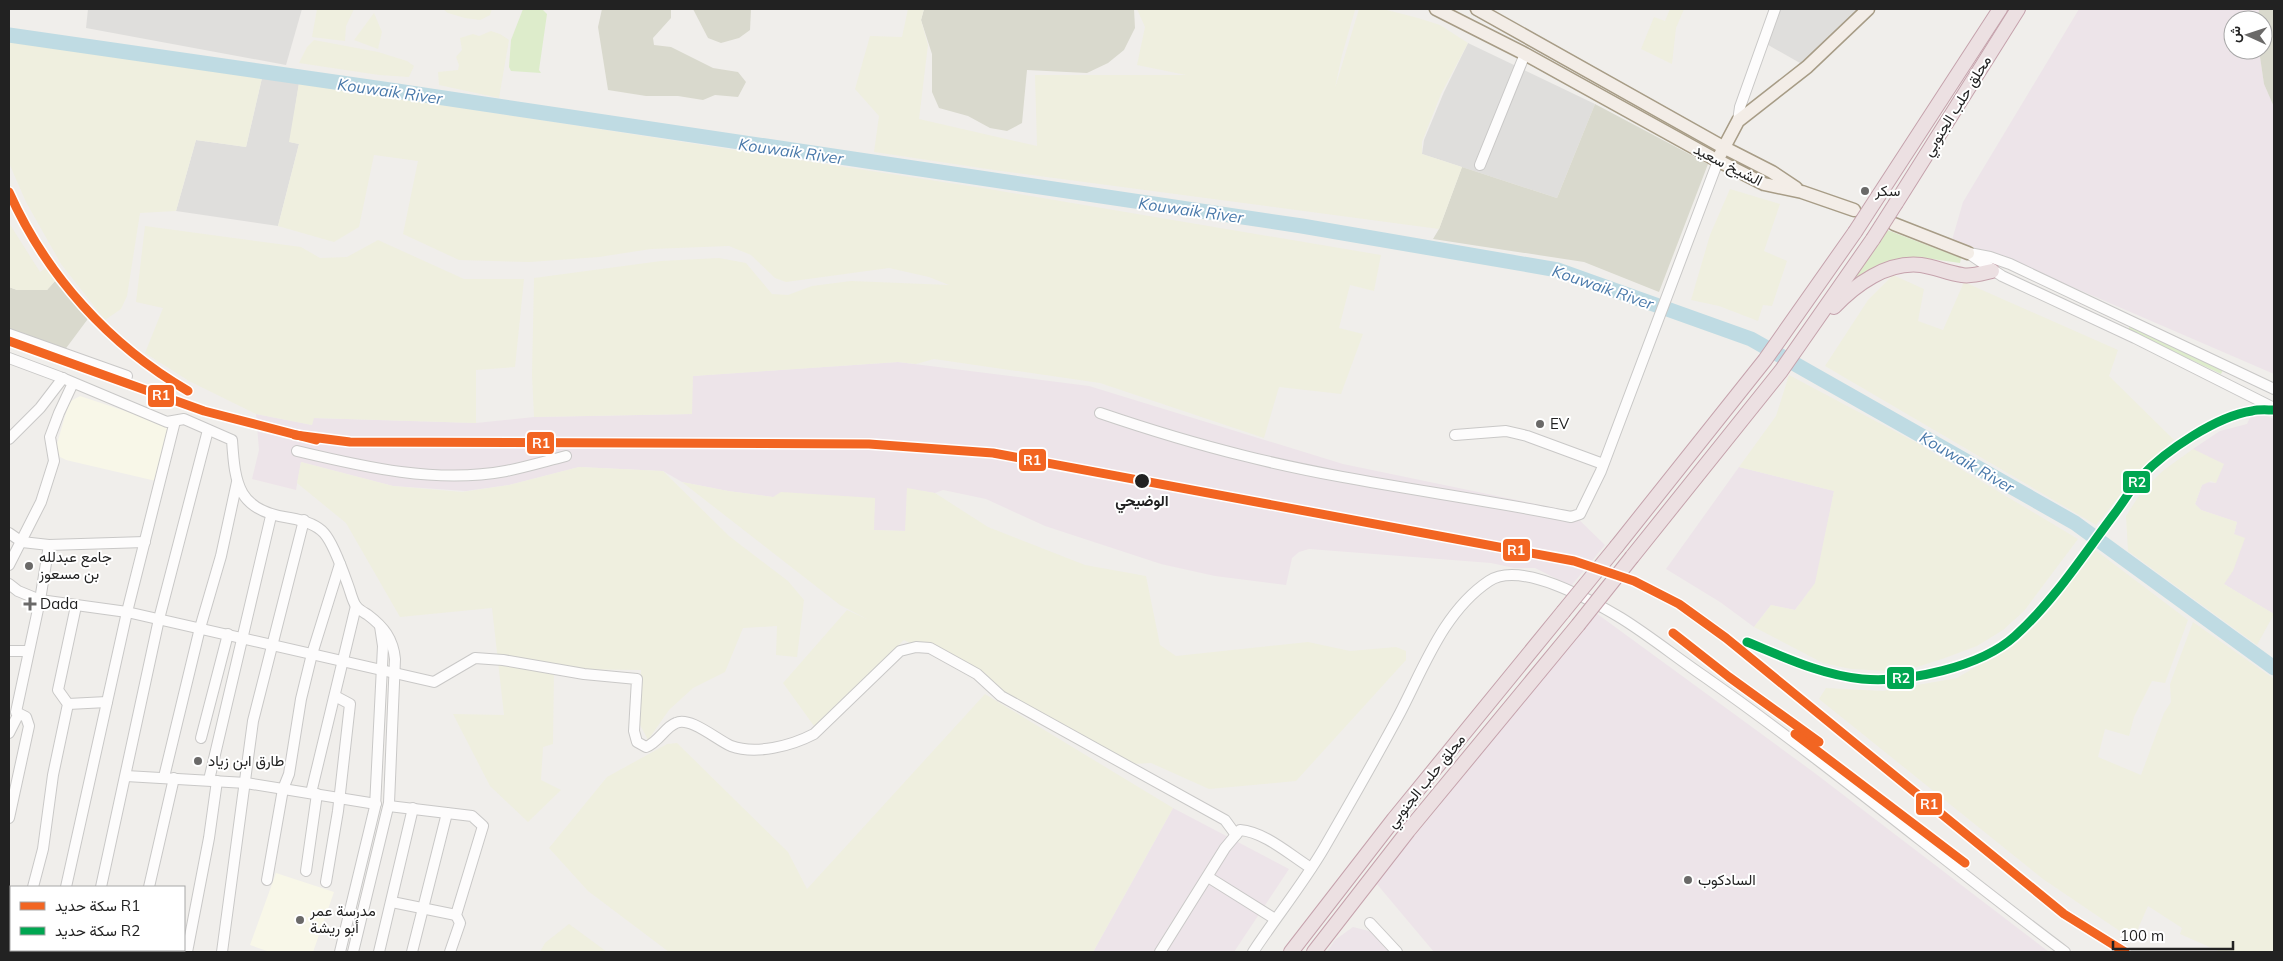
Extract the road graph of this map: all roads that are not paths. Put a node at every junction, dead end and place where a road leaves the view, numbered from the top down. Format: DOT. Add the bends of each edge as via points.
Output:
graph roads {
  1 [pos="1436,9"];
  2 [pos="1477,9"];
  3 [pos="1775,9"];
  4 [pos="1868,9"];
  5 [pos="2000,9"];
  6 [pos="2018,9"];
  7 [pos="1525,54"];
  8 [pos="1738,121"];
  9 [pos="1723,147"];
  10 [pos="1718,161"];
  11 [pos="1480,165"];
  12 [pos="1802,192"];
  13 [pos="1854,210"];
  14 [pos="1894,224"];
  15 [pos="1968,253"];
  16 [pos="1992,271"];
  17 [pos="9,334"];
  18 [pos="1801,343"];
  19 [pos="9,358"];
  20 [pos="127,376"];
  21 [pos="63,378"];
  22 [pos="73,383"];
  23 [pos="2274,389"];
  24 [pos="2274,408"];
  25 [pos="1100,412"];
  26 [pos="175,421"];
  27 [pos="208,430"];
  28 [pos="1455,435"];
  29 [pos="9,439"];
  30 [pos="297,452"];
  31 [pos="566,456"];
  32 [pos="1604,464"];
  33 [pos="237,482"];
  34 [pos="271,516"];
  35 [pos="304,520"];
  36 [pos="9,533"];
  37 [pos="22,542"];
  38 [pos="145,542"];
  39 [pos="49,545"];
  40 [pos="340,564"];
  41 [pos="9,565"];
  42 [pos="9,584"];
  43 [pos="40,600"];
  44 [pos="76,606"];
  45 [pos="356,606"];
  46 [pos="128,612"];
  47 [pos="159,619"];
  48 [pos="378,623"];
  49 [pos="200,628"];
  50 [pos="228,634"];
  51 [pos="244,638"];
  52 [pos="272,644"];
  53 [pos="9,651"];
  54 [pos="28,652"];
  55 [pos="312,654"];
  56 [pos="344,661"];
  57 [pos="383,670"];
  58 [pos="395,673"];
  59 [pos="14,692"];
  60 [pos="334,696"];
  61 [pos="107,702"];
  62 [pos="68,704"];
  63 [pos="18,715"];
  64 [pos="9,733"];
  65 [pos="201,738"];
  66 [pos="126,776"];
  67 [pos="169,777"];
  68 [pos="213,780"];
  69 [pos="246,783"];
  70 [pos="12,787"];
  71 [pos="283,789"];
  72 [pos="314,794"];
  73 [pos="340,798"];
  74 [pos="376,804"];
  75 [pos="389,806"];
  76 [pos="413,808"];
  77 [pos="446,813"];
  78 [pos="9,818"];
  79 [pos="370,830"];
  80 [pos="383,832"];
  81 [pos="1236,835"];
  82 [pos="1311,868"];
  83 [pos="306,871"];
  84 [pos="1208,877"];
  85 [pos="267,880"];
  86 [pos="326,882"];
  87 [pos="33,886"];
  88 [pos="66,886"];
  89 [pos="101,886"];
  90 [pos="149,886"];
  91 [pos="392,902"];
  92 [pos="422,908"];
  93 [pos="456,915"];
  94 [pos="1275,919"];
  95 [pos="1370,923"];
  96 [pos="187,952"];
  97 [pos="222,952"];
  98 [pos="340,952"];
  99 [pos="353,952"];
  100 [pos="379,952"];
  101 [pos="412,952"];
  102 [pos="450,952"];
  103 [pos="1160,952"];
  104 [pos="1253,952"];
  105 [pos="1292,952"];
  106 [pos="1314,952"];
  107 [pos="1397,952"];
  108 [pos="2066,952"];
  1 -- 7 [label="main road, الشيخ سعيد"];
  2 -- 9 [label="main road, الشيخ سعيد"];
  3 -- 8 [label="street" via="1740,106"];
  4 -- 8 [label="main road" via="1807,67"];
  5 -- 105 [label="highway, محلق حلب الجنوبي, bridge" via="1855,232 1765,360 1394,819"];
  6 -- 18 [label="highway, محلق حلب الجنوبي, bridge" via="1873,239"];
  7 -- 10 [label="main road, الشيخ سعيد"];
  7 -- 11 [label="street"];
  8 -- 9 [label="main road"];
  9 -- 10 [label="main road"];
  9 -- 12 [label="main road, الشيخ سعيد" via="1772,172"];
  10 -- 12 [label="main road, الشيخ سعيد" via="1764,184"];
  10 -- 32 [label="street"];
  12 -- 13 [label="main road"];
  14 -- 15 [label="main road"];
  15 -- 16 [label="street"];
  15 -- 23 [label="street" via="2010,264"];
  16 -- 18 [label="highway" via="1962,276 1919,265 1897,266 1850,290"];
  16 -- 24 [label="street" via="2144,342"];
  17 -- 20 [label="street"];
  18 -- 106 [label="highway, bridge"];
  19 -- 21 [label="street"];
  21 -- 22 [label="street"];
  21 -- 29 [label="street" via="40,408"];
  22 -- 26 [label="street" via="167,422"];
  22 -- 37 [label="street" via="50,437 54,461 44,494"];
  25 -- 32 [label="street" via="1146,429 1246,456 1366,481 1572,517 1580,514"];
  26 -- 27 [label="street" via="184,419"];
  26 -- 38 [label="street"];
  27 -- 33 [label="street" via="232,440"];
  27 -- 47 [label="street"];
  28 -- 32 [label="street" via="1506,430"];
  30 -- 31 [label="street" via="409,473 461,476 505,471"];
  33 -- 34 [label="street" via="239,489 255,506"];
  33 -- 49 [label="street" via="221,556"];
  34 -- 35 [label="street"];
  34 -- 51 [label="street"];
  35 -- 40 [label="street" via="324,532"];
  35 -- 52 [label="street"];
  36 -- 37 [label="street"];
  37 -- 39 [label="street"];
  37 -- 41 [label="street"];
  38 -- 39 [label="street"];
  38 -- 46 [label="street"];
  39 -- 43 [label="street"];
  40 -- 45 [label="street"];
  40 -- 55 [label="street"];
  42 -- 43 [label="street"];
  43 -- 44 [label="street"];
  43 -- 54 [label="street"];
  44 -- 46 [label="street"];
  44 -- 62 [label="street" via="58,690"];
  45 -- 48 [label="street"];
  45 -- 56 [label="street"];
  46 -- 47 [label="street"];
  46 -- 61 [label="street"];
  47 -- 49 [label="street"];
  47 -- 66 [label="street"];
  48 -- 57 [label="street" via="384,646"];
  48 -- 58 [label="street" via="392,643"];
  49 -- 50 [label="street"];
  49 -- 67 [label="street"];
  50 -- 51 [label="street"];
  50 -- 65 [label="street"];
  51 -- 52 [label="street"];
  51 -- 68 [label="street"];
  52 -- 55 [label="street"];
  52 -- 69 [label="street" via="253,721"];
  53 -- 54 [label="street"];
  54 -- 59 [label="street"];
  55 -- 56 [label="street"];
  55 -- 71 [label="street" via="289,774"];
  56 -- 57 [label="street"];
  56 -- 60 [label="street"];
  57 -- 58 [label="street"];
  57 -- 74 [label="street"];
  58 -- 75 [label="street"];
  58 -- 81 [label="street" via="434,682 475,658 637,679 634,731 637,742 646,747 654,744 675,723 688,721 732,746 755,750 797,743 814,734 900,651 930,648 977,674 1001,696 1225,820"];
  59 -- 63 [label="street"];
  60 -- 72 [label="street"];
  60 -- 73 [label="street" via="350,704"];
  61 -- 62 [label="street"];
  61 -- 88 [label="street"];
  62 -- 87 [label="street" via="53,775 43,849"];
  63 -- 64 [label="street"];
  63 -- 70 [label="street" via="26,717 29,726"];
  66 -- 67 [label="street"];
  66 -- 89 [label="street"];
  67 -- 68 [label="street"];
  67 -- 90 [label="street"];
  68 -- 69 [label="street"];
  68 -- 96 [label="street" via="209,838"];
  69 -- 71 [label="street"];
  69 -- 97 [label="street"];
  70 -- 78 [label="street"];
  71 -- 72 [label="street"];
  71 -- 85 [label="street"];
  72 -- 73 [label="street"];
  72 -- 83 [label="street"];
  73 -- 74 [label="street"];
  73 -- 86 [label="street"];
  74 -- 79 [label="street"];
  75 -- 76 [label="street"];
  75 -- 80 [label="street"];
  76 -- 77 [label="street"];
  76 -- 91 [label="street"];
  77 -- 92 [label="street"];
  77 -- 93 [label="street" via="472,816 483,826"];
  79 -- 80 [label="street"];
  79 -- 98 [label="street"];
  80 -- 99 [label="street"];
  81 -- 82 [label="street" via="1240,830 1250,831"];
  81 -- 84 [label="street"];
  82 -- 94 [label="street"];
  82 -- 108 [label="street" via="1433,648 1461,604 1502,574 1522,575 1558,586 1620,618 1816,758 1978,887"];
  84 -- 94 [label="street"];
  84 -- 103 [label="street"];
  91 -- 92 [label="street"];
  91 -- 100 [label="street"];
  92 -- 93 [label="street"];
  92 -- 101 [label="street"];
  93 -- 102 [label="street" via="460,923"];
  94 -- 104 [label="street"];
  95 -- 107 [label="street"];
}
